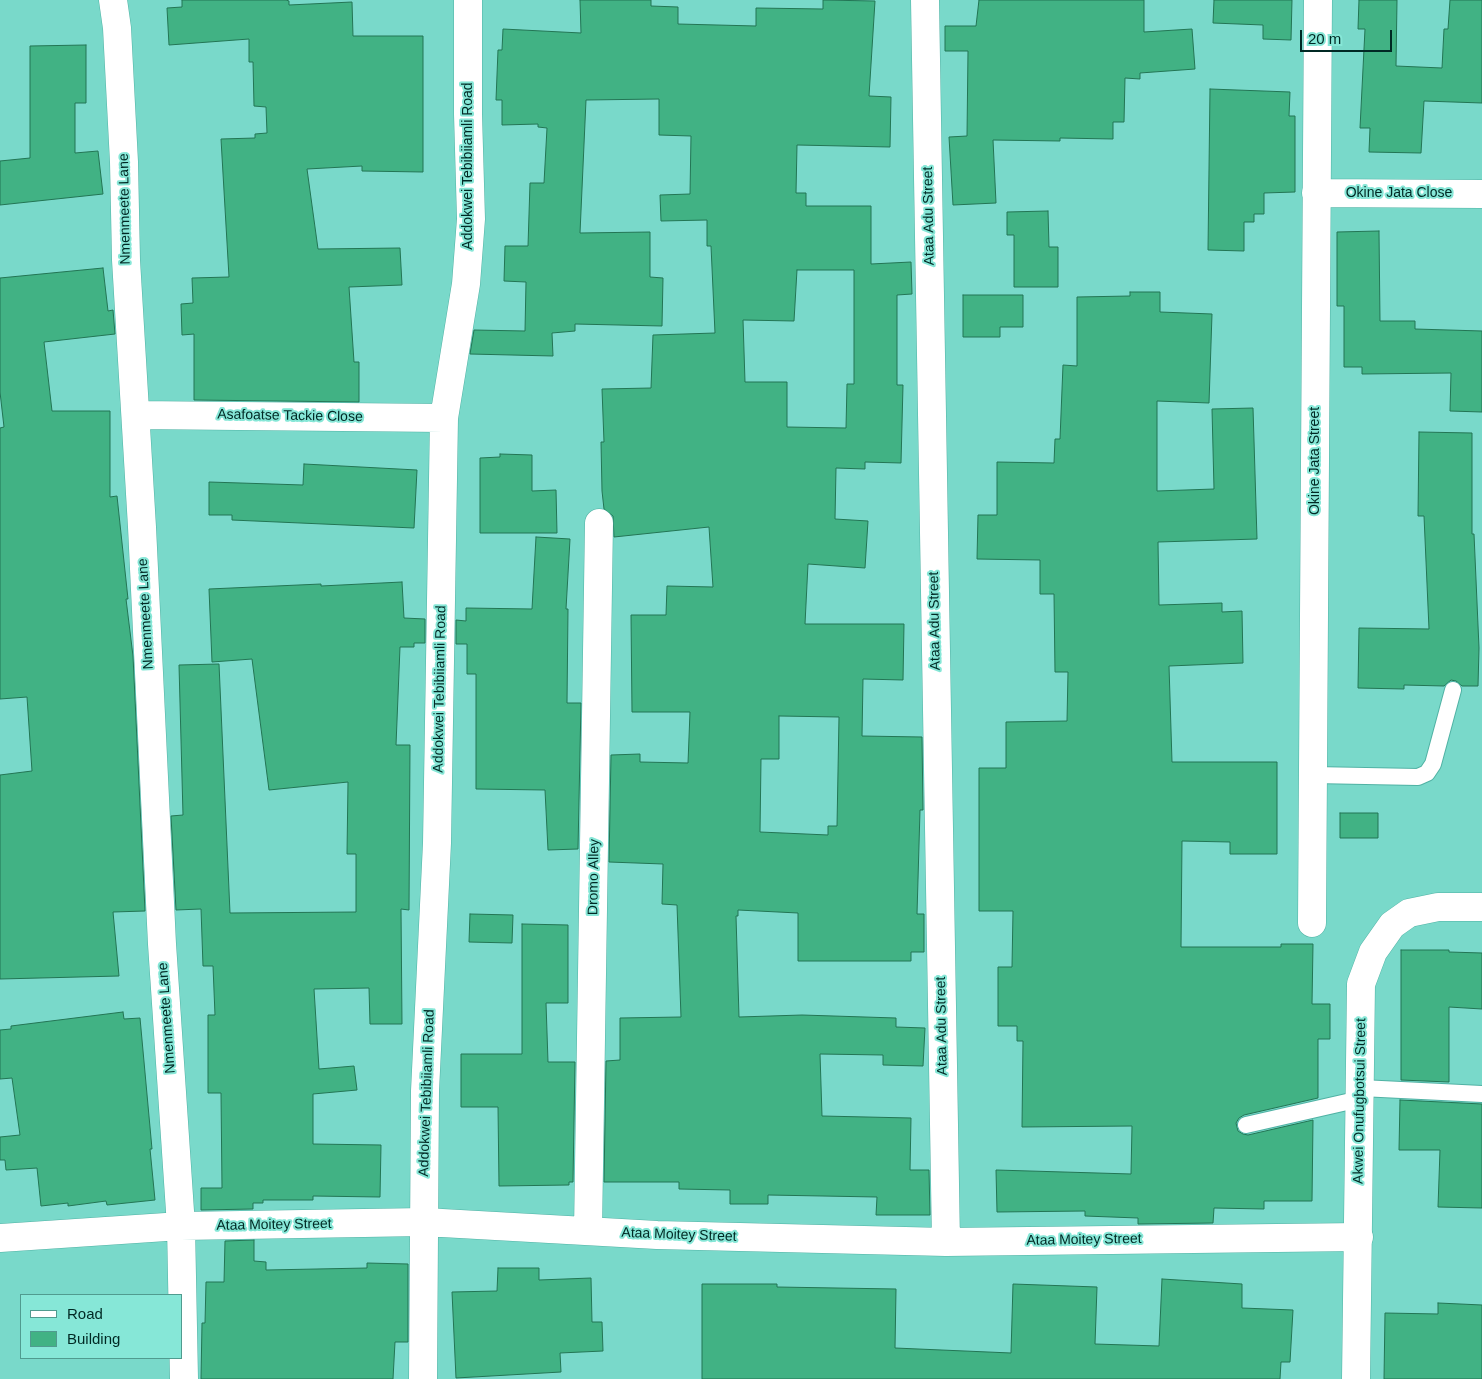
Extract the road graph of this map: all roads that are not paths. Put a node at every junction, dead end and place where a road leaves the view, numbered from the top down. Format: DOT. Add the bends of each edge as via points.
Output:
graph roads {
  1 [pos="113,0"];
  2 [pos="468,0"];
  3 [pos="925,0"];
  4 [pos="1318,0"];
  5 [pos="1316,193"];
  6 [pos="1482,194"];
  7 [pos="136,414"];
  8 [pos="444,418"];
  9 [pos="599,524"];
  10 [pos="1453,690"];
  11 [pos="1313,775"];
  12 [pos="1482,907"];
  13 [pos="1312,923"];
  14 [pos="1361,1094"];
  15 [pos="1482,1094"];
  16 [pos="1246,1125"];
  17 [pos="424,1222"];
  18 [pos="181,1226"];
  19 [pos="588,1231"];
  20 [pos="1359,1237"];
  21 [pos="0,1238"];
  22 [pos="946,1242"];
  23 [pos="184,1379"];
  24 [pos="423,1379"];
  25 [pos="1356,1379"];
  1 -- 7 [label="street, Nmenmeete Lane"];
  2 -- 8 [label="street, Addokwei Tebibiiamli Road" via="471,219 466,284"];
  3 -- 22 [label="street, Ataa Adu Street"];
  4 -- 5 [label="street, Okine Jata Street"];
  5 -- 6 [label="street, Okine Jata Close"];
  5 -- 11 [label="street, Okine Jata Street"];
  7 -- 8 [label="street, Asafoatse Tackie Close"];
  7 -- 18 [label="street, Nmenmeete Lane" via="162,944"];
  8 -- 17 [label="street, Addokwei Tebibiiamli Road" via="437,843 425,1091"];
  9 -- 19 [label="street, Dromo Alley"];
  10 -- 11 [label="lane" via="1433,764 1426,773 1418,777"];
  11 -- 13 [label="street, Okine Jata Street"];
  12 -- 14 [label="street, Akwei Onufugbotsui Street" via="1438,907 1409,913 1392,925 1373,952 1362,984"];
  14 -- 15 [label="lane"];
  14 -- 16 [label="lane"];
  14 -- 20 [label="street, Akwei Onufugbotsui Street"];
  17 -- 18 [label="street, Ataa Moitey Street"];
  17 -- 19 [label="street, Ataa Moitey Street"];
  17 -- 24 [label="street, Addokwei Tebibiiamli Road"];
  18 -- 21 [label="street, Ataa Moitey Street"];
  18 -- 23 [label="street, Nmenmeete Lane"];
  19 -- 22 [label="street, Ataa Moitey Street"];
  20 -- 22 [label="street, Ataa Moitey Street"];
  20 -- 25 [label="street, Akwei Onufugbotsui Street"];
}
